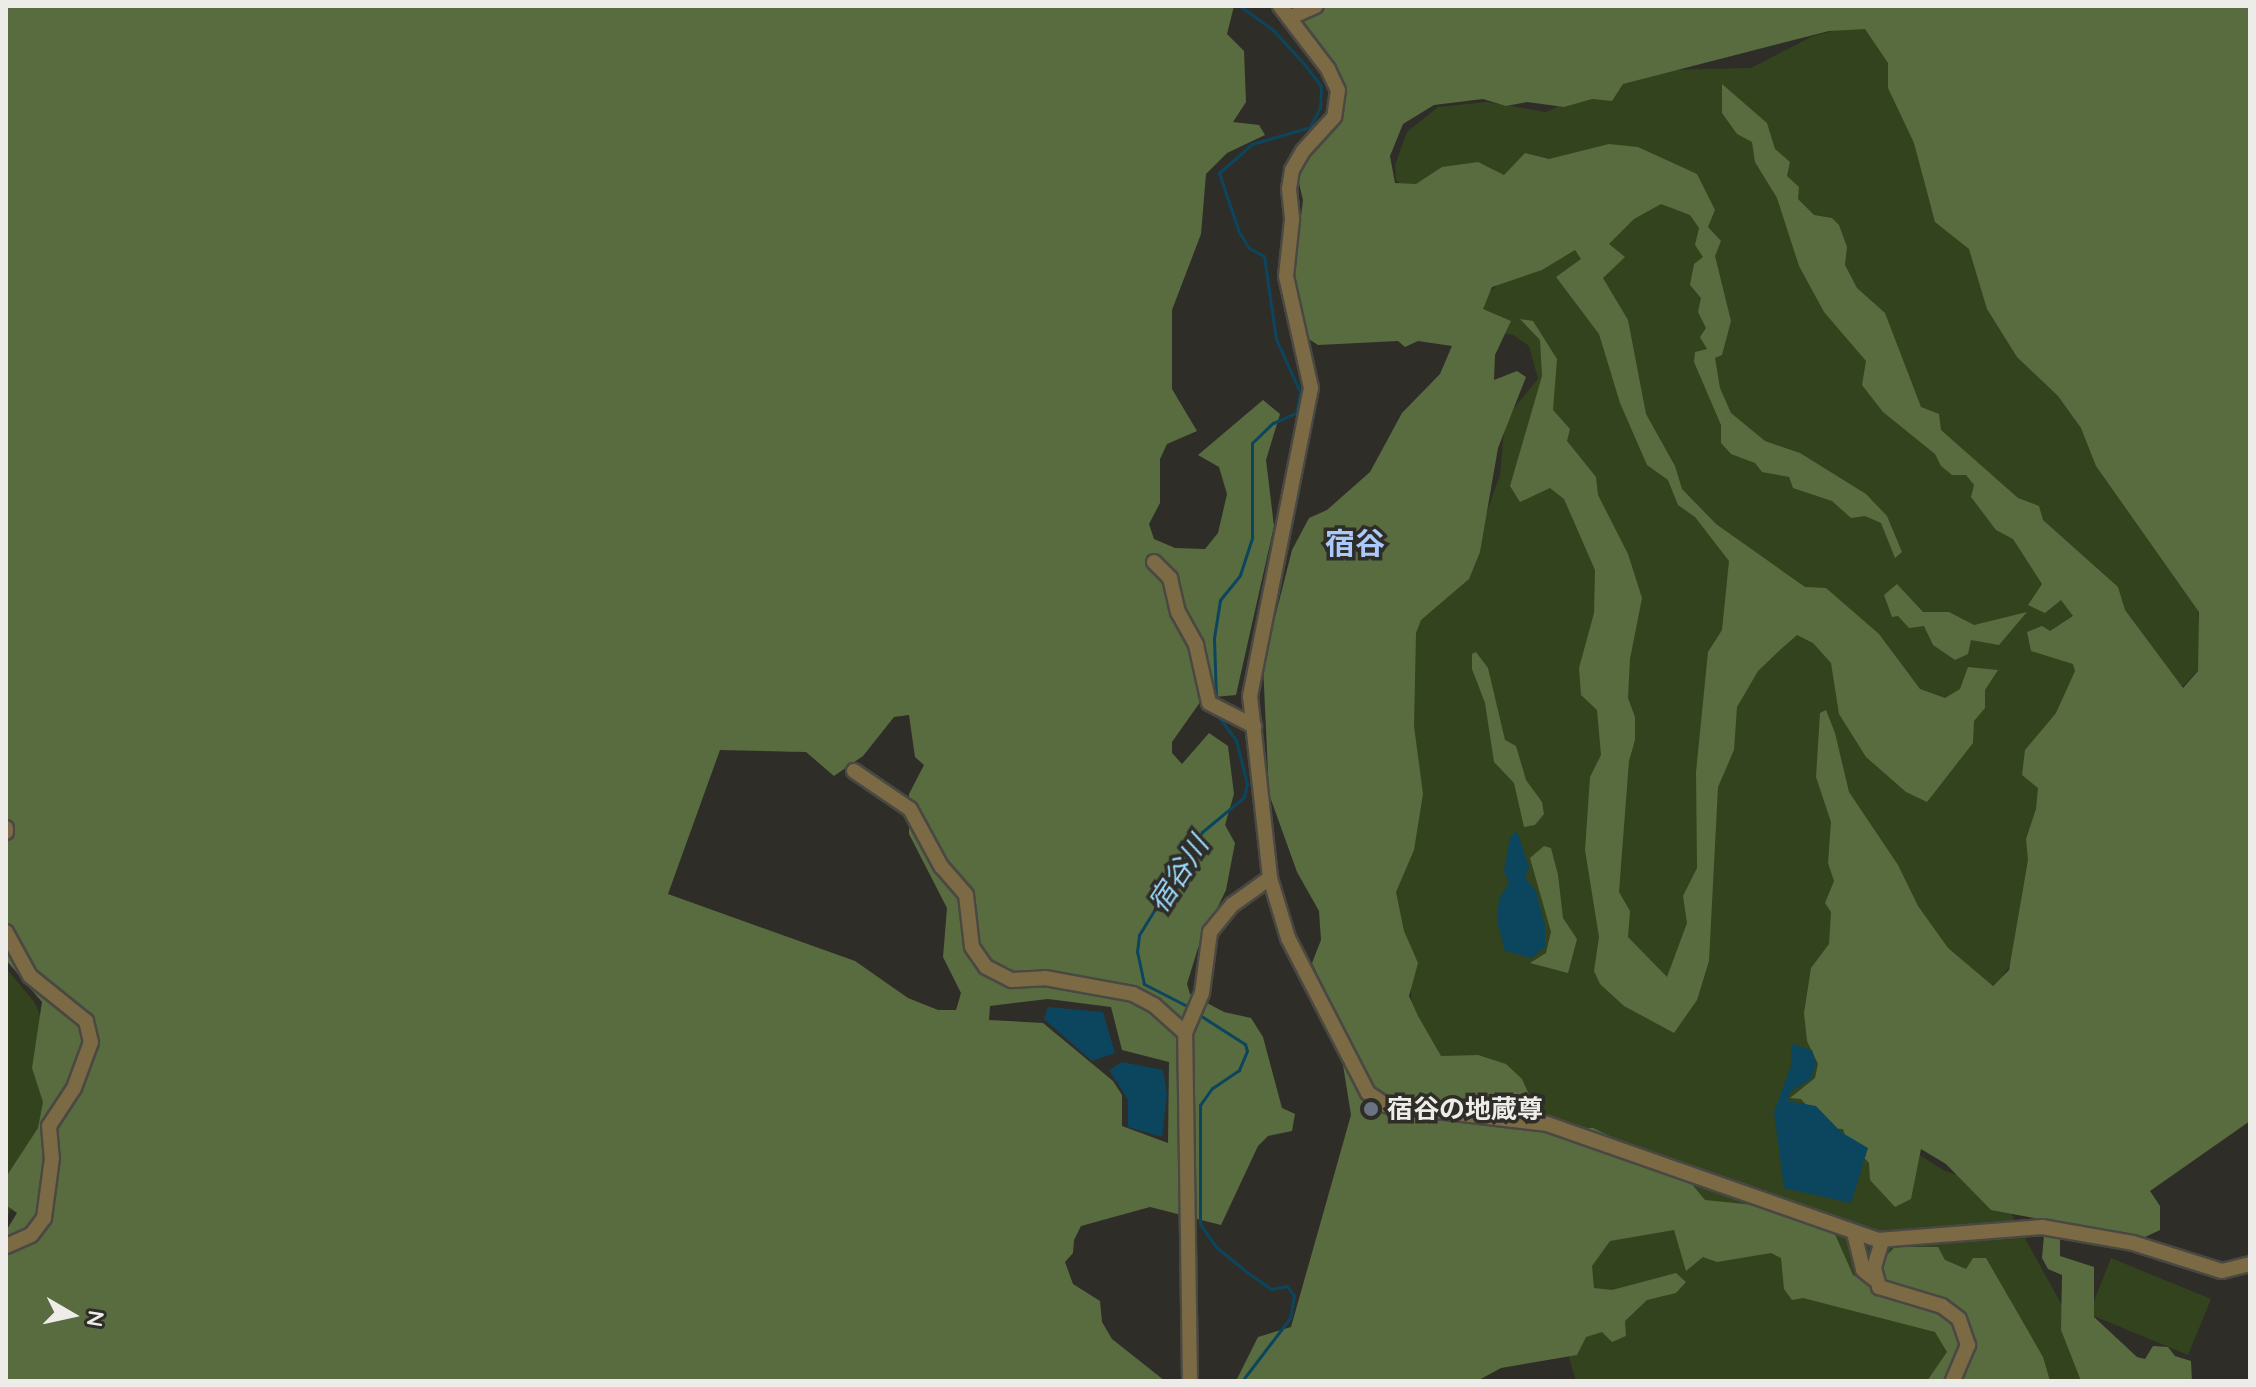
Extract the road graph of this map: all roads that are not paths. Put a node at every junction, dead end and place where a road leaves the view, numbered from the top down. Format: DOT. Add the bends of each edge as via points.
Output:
graph roads {
  1 [pos="1316,6"];
  2 [pos="1286,12"];
  3 [pos="1154,562"];
  4 [pos="1254,726"];
  5 [pos="854,771"];
  6 [pos="1270,878"];
  7 [pos="6,932"];
  8 [pos="1185,1033"];
  9 [pos="1854,1233"];
  10 [pos="1882,1241"];
  11 [pos="6,1246"];
  12 [pos="2250,1264"];
  13 [pos="1874,1279"];
  14 [pos="1190,1381"];
  15 [pos="1953,1381"];
  1 -- 2 [label="street"];
  2 -- 4 [label="street" via="1338,90 1334,117 1303,151 1289,189 1292,220 1286,276 1311,388 1283,544 1254,664"];
  3 -- 4 [label="street" via="1170,578 1178,612 1196,645 1209,703"];
  4 -- 6 [label="street"];
  5 -- 8 [label="street" via="905,804 919,822 941,866 966,895 972,947 986,967 1012,980 1045,978 1133,994"];
  6 -- 8 [label="street" via="1232,905 1210,932 1202,993"];
  6 -- 9 [label="street" via="1300,965 1368,1093 1386,1105 1547,1124"];
  7 -- 11 [label="street" via="30,976 86,1021 91,1042 74,1088 49,1126 44,1218 31,1235"];
  8 -- 14 [label="street"];
  9 -- 10 [label="street"];
  9 -- 13 [label="street" via="1863,1270"];
  10 -- 12 [label="street" via="2042,1227 2133,1243 2222,1271"];
  10 -- 13 [label="street"];
  13 -- 15 [label="street" via="1879,1287 1942,1306 1959,1319 1968,1345"];
}
